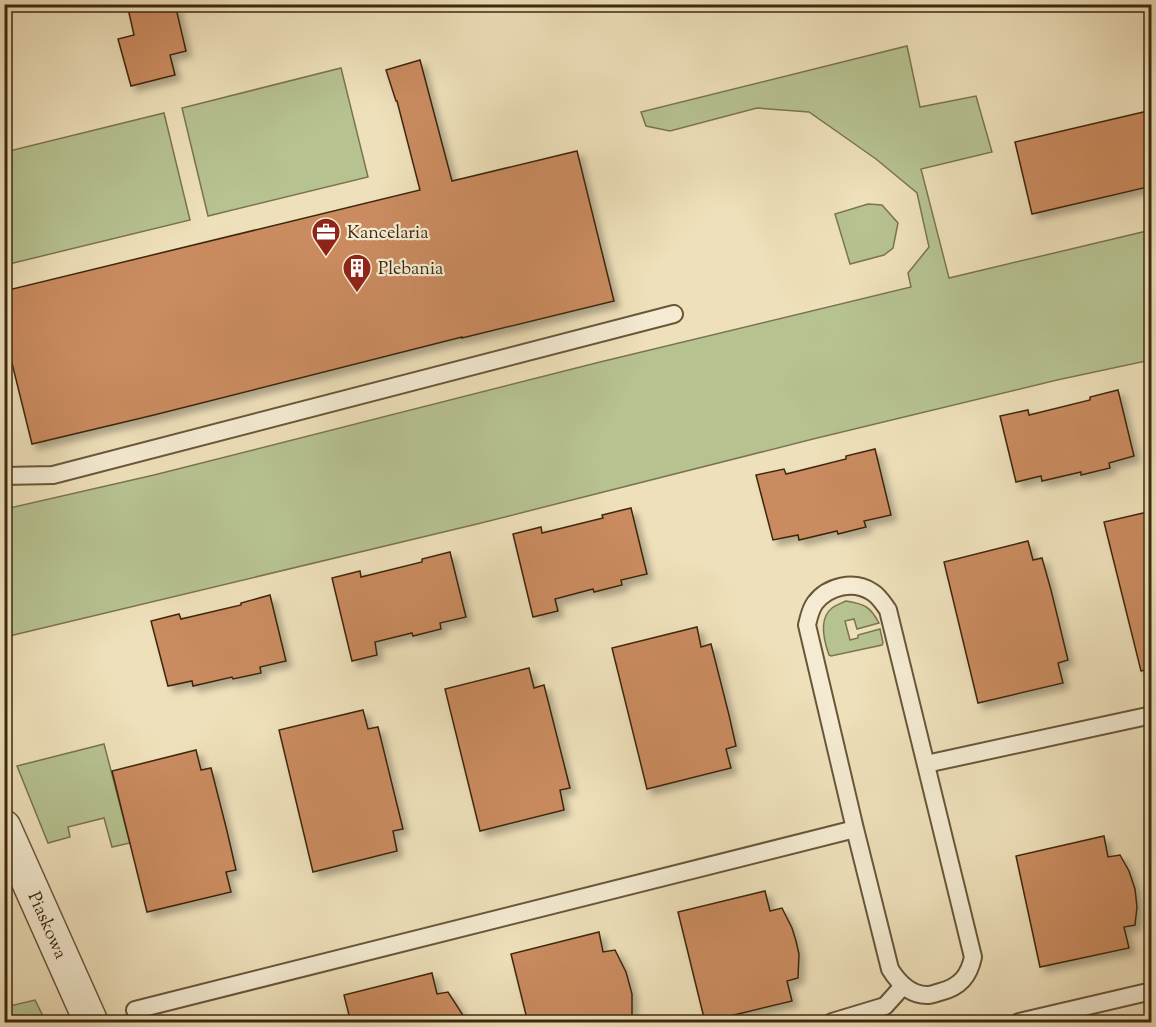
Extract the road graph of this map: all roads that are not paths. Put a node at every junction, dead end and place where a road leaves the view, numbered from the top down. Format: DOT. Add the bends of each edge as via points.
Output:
graph roads {
  1 [pos="675,314"];
  2 [pos="4,476"];
  3 [pos="1152,715"];
  4 [pos="926,764"];
  5 [pos="4,827"];
  6 [pos="855,829"];
  7 [pos="903,986"];
  8 [pos="1152,991"];
  9 [pos="135,1010"];
  10 [pos="91,1023"];
  11 [pos="832,1023"];
  12 [pos="1019,1023"];
  1 -- 2 [label="lane" via="53,475"];
  3 -- 4 [label="lane"];
  4 -- 6 [label="lane" via="888,610 872,591 848,586 831,590 815,603 807,625"];
  4 -- 7 [label="lane" via="974,957 967,975 952,989 926,995"];
  5 -- 10 [label="street, Piaskowa"];
  6 -- 7 [label="lane" via="890,969"];
  6 -- 9 [label="lane"];
  7 -- 11 [label="lane" via="885,1006"];
  8 -- 12 [label="lane"];
}
